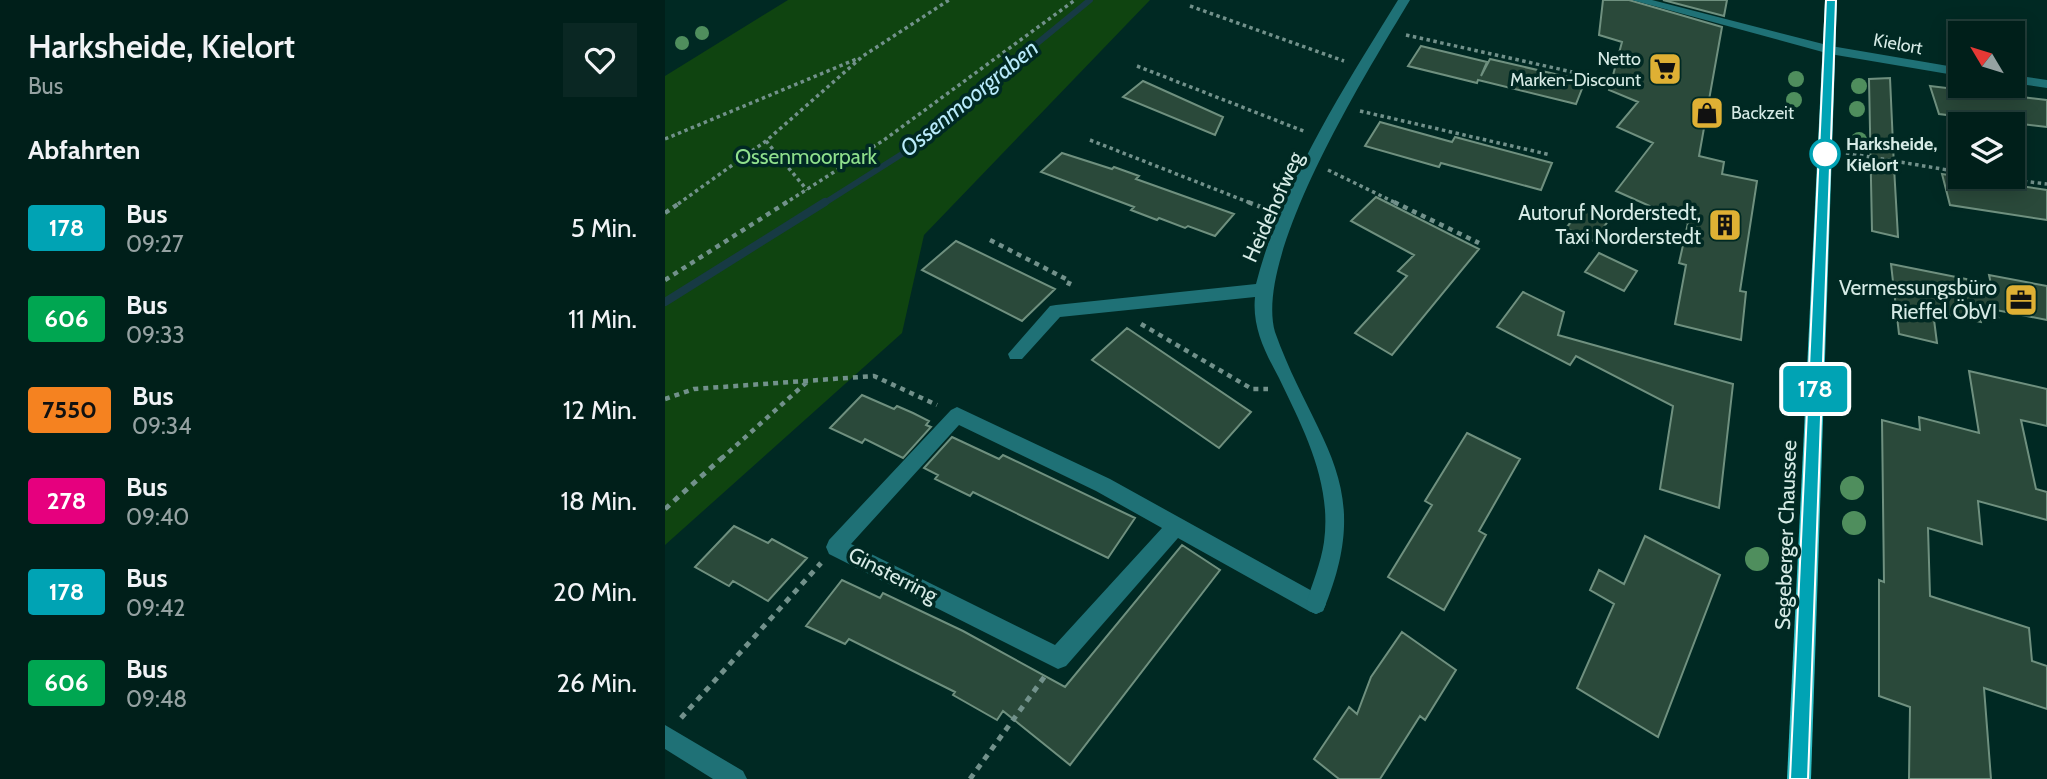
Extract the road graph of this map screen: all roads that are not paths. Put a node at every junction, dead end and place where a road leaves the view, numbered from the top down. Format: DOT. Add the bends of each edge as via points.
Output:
graph roads {
  1 [pos="1404,0"];
  2 [pos="1639,0"];
  3 [pos="1831,0"];
  4 [pos="1830,50"];
  5 [pos="1948,70"];
  6 [pos="2025,81"];
  7 [pos="2047,84"];
  8 [pos="1262,290"];
  9 [pos="1016,354"];
  10 [pos="1177,525"];
  11 [pos="665,735"];
  12 [pos="735,779"];
  13 [pos="1799,779"];
  1 -- 8 [label="street, Heidehofweg" via="1287,218"];
  2 -- 4 [label="street, Kielort"];
  3 -- 4 [label="main road, Segeberger Chaussee"];
  4 -- 5 [label="street, Kielort"];
  4 -- 13 [label="main road, Segeberger Chaussee"];
  6 -- 7 [label="street"];
  8 -- 9 [label="street" via="1056,311"];
  8 -- 10 [label="street, Heidehofweg" via="1265,326 1327,462 1334,544 1316,604"];
  10 -- 10 [label="street, Ginsterring" via="1058,658 836,547 957,415"];
  11 -- 12 [label="street"];
}
